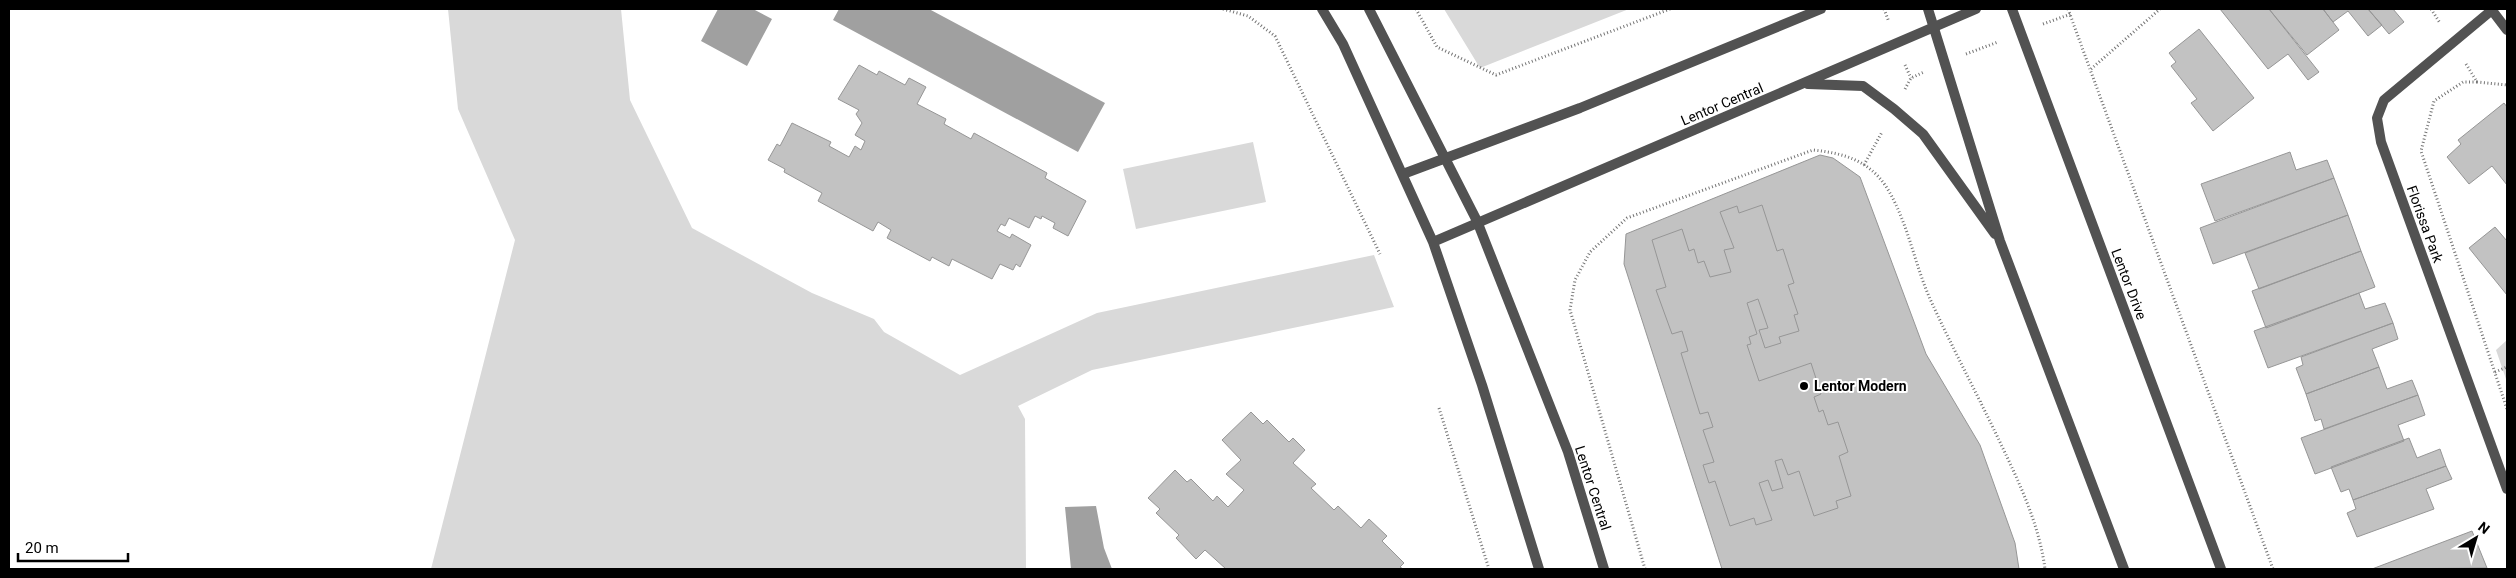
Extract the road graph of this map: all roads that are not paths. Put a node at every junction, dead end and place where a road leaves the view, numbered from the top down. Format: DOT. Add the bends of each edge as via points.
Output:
graph roads {
  1 [pos="1322,9"];
  2 [pos="1369,9"];
  3 [pos="1821,9"];
  4 [pos="1928,9"];
  5 [pos="1976,9"];
  6 [pos="2012,9"];
  7 [pos="2491,10"];
  8 [pos="1934,27"];
  9 [pos="2507,30"];
  10 [pos="1804,84"];
  11 [pos="1445,158"];
  12 [pos="1403,174"];
  13 [pos="1477,221"];
  14 [pos="2000,241"];
  15 [pos="1433,242"];
  16 [pos="2507,489"];
  17 [pos="1538,569"];
  18 [pos="1604,569"];
  19 [pos="2124,569"];
  20 [pos="2221,569"];
  1 -- 12 [label="street" via="1343,44"];
  2 -- 11 [label="street, Lentor Central"];
  3 -- 11 [label="street" via="1580,108"];
  4 -- 8 [label="street"];
  5 -- 8 [label="street, Lentor Central"];
  6 -- 20 [label="street, Lentor Drive"];
  7 -- 9 [label="street, Florissa Park"];
  7 -- 16 [label="street, Florissa Park" via="2384,100 2377,118 2381,142"];
  8 -- 10 [label="street, Lentor Central"];
  8 -- 14 [label="street"];
  10 -- 13 [label="street, Lentor Central"];
  10 -- 14 [label="street" via="1863,86 1894,109 1923,134"];
  11 -- 12 [label="street"];
  11 -- 13 [label="street, Lentor Central"];
  12 -- 15 [label="street"];
  13 -- 15 [label="street, Lentor Central"];
  13 -- 18 [label="street, Lentor Central" via="1568,452"];
  14 -- 19 [label="street"];
  15 -- 17 [label="street" via="1482,385"];
}
